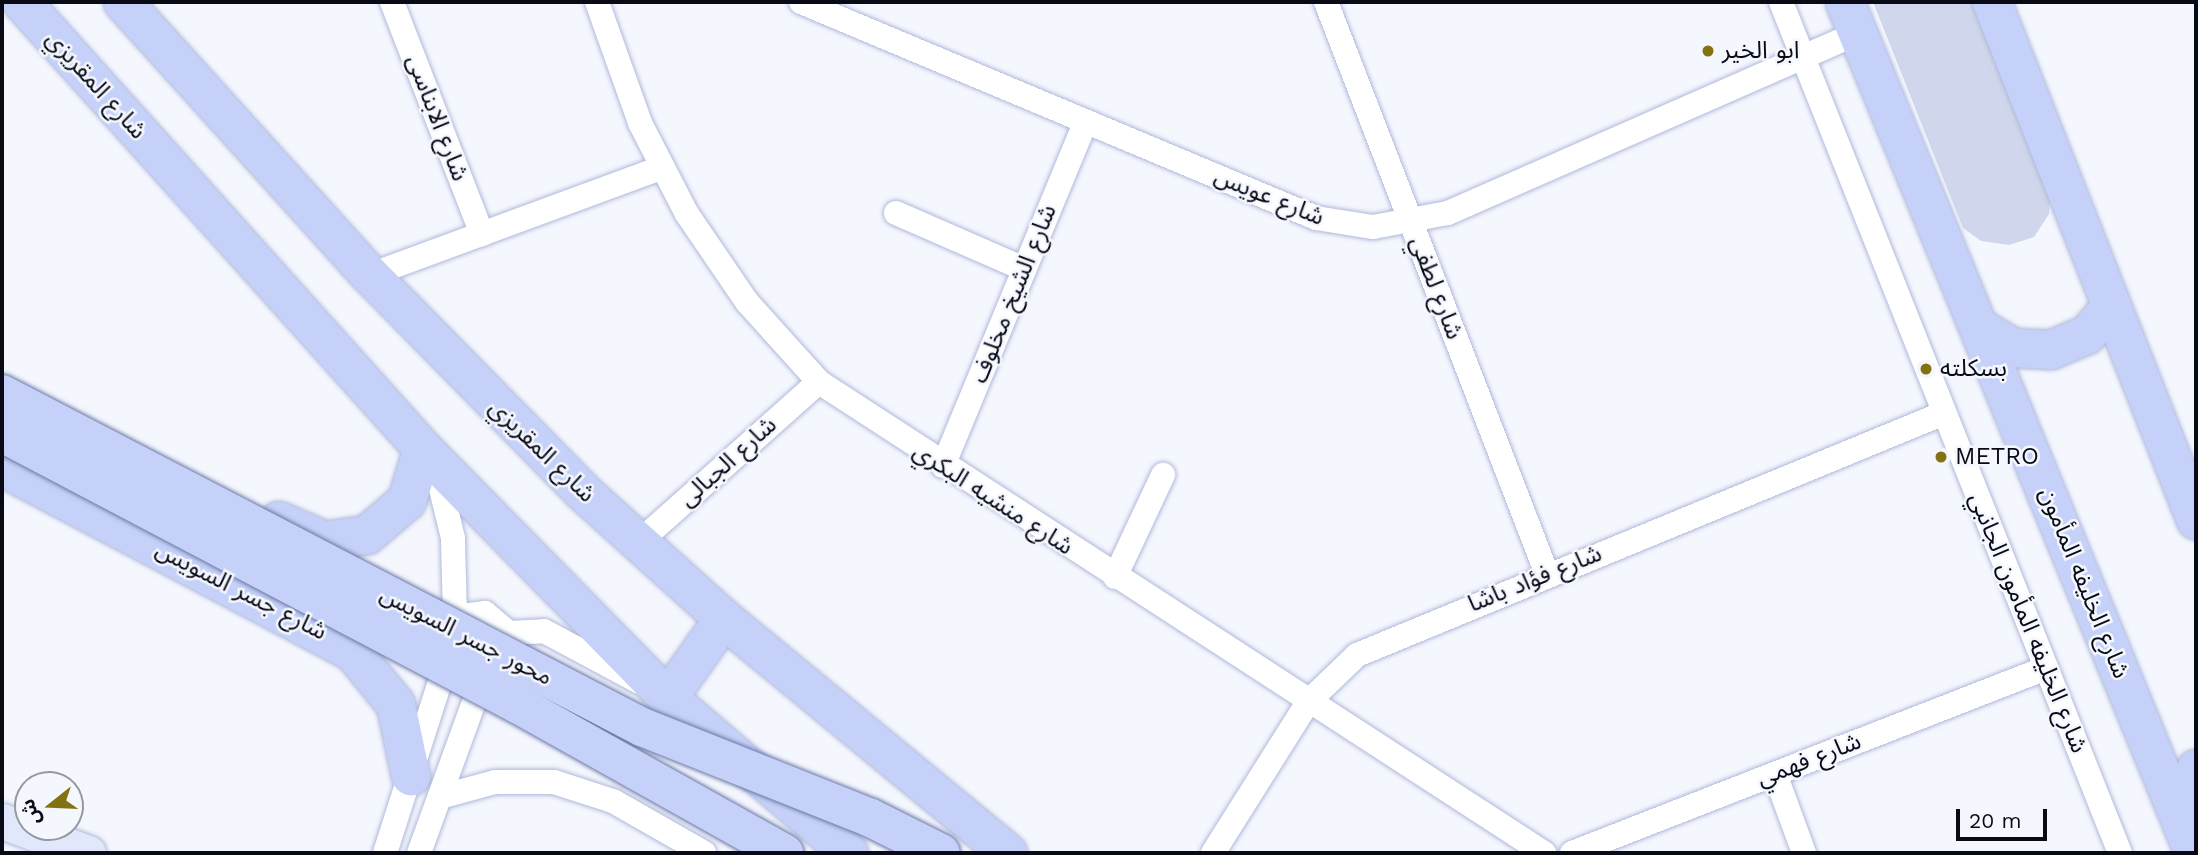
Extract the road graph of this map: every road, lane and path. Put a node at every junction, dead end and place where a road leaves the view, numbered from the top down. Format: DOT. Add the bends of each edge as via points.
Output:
graph roads {
  1 [pos="22,2"];
  2 [pos="123,2"];
  3 [pos="392,2"];
  4 [pos="597,2"];
  5 [pos="802,2"];
  6 [pos="1326,2"];
  7 [pos="1781,2"];
  8 [pos="1992,2"];
  9 [pos="1851,18"];
  10 [pos="1803,58"];
  11 [pos="1086,121"];
  12 [pos="661,168"];
  13 [pos="897,213"];
  14 [pos="1411,224"];
  15 [pos="482,234"];
  16 [pos="1024,270"];
  17 [pos="370,275"];
  18 [pos="2112,306"];
  19 [pos="1980,328"];
  20 [pos="2,375"];
  21 [pos="818,382"];
  22 [pos="2,394"];
  23 [pos="1944,413"];
  24 [pos="2,433"];
  25 [pos="428,454"];
  26 [pos="943,466"];
  27 [pos="2,467"];
  28 [pos="1163,475"];
  29 [pos="2196,520"];
  30 [pos="325,541"];
  31 [pos="638,543"];
  32 [pos="1547,575"];
  33 [pos="1115,578"];
  34 [pos="455,617"];
  35 [pos="724,619"];
  36 [pos="319,632"];
  37 [pos="509,633"];
  38 [pos="2046,668"];
  39 [pos="668,698"];
  40 [pos="1308,702"];
  41 [pos="2196,769"];
  42 [pos="1775,774"];
  43 [pos="426,786"];
  44 [pos="2177,810"];
  45 [pos="2,821"];
  46 [pos="88,853"];
  47 [pos="385,853"];
  48 [pos="419,853"];
  49 [pos="704,853"];
  50 [pos="784,853"];
  51 [pos="849,853"];
  52 [pos="942,853"];
  53 [pos="1007,853"];
  54 [pos="1213,853"];
  55 [pos="1544,853"];
  56 [pos="1572,853"];
  57 [pos="1804,853"];
  58 [pos="2120,853"];
  59 [pos="2194,853"];
  1 -- 25 [label="main road, شارع المقريزي"];
  2 -- 17 [label="main road, شارع المقريزي"];
  3 -- 15 [label="street, شارع الابناسى"];
  4 -- 12 [label="street, شارع منشيه البكري" via="620,77"];
  5 -- 11 [label="street, شارع عويس"];
  6 -- 14 [label="street, شارع لطفي"];
  7 -- 10 [label="street, شارع الخليفه المأمون الجانبي"];
  8 -- 18 [label="main road"];
  9 -- 10 [label="street, شارع عويس"];
  9 -- 19 [label="main road, شارع الخليفه المأمون"];
  10 -- 14 [label="street, شارع عويس"];
  10 -- 23 [label="street, شارع الخليفه المأمون الجانبي"];
  11 -- 14 [label="street, شارع عويس" via="1316,218 1354,227"];
  11 -- 16 [label="street, شارع الشيخ مخلوف"];
  12 -- 15 [label="street"];
  12 -- 21 [label="street, شارع منشيه البكري" via="724,270"];
  13 -- 16 [label="street"];
  14 -- 32 [label="street, شارع لطفي"];
  15 -- 17 [label="street"];
  16 -- 26 [label="street, شارع الشيخ مخلوف"];
  17 -- 31 [label="main road, شارع المقريزي"];
  18 -- 19 [label="main road" via="2087,335 2051,350 2013,348"];
  18 -- 29 [label="main road"];
  19 -- 44 [label="main road, شارع الخليفه المأمون"];
  20 -- 30 [label="main road"];
  21 -- 26 [label="street, شارع منشيه البكري"];
  21 -- 31 [label="street, شارع الجبالى"];
  22 -- 52 [label="main road, محور جسر السويس, bridge" via="642,726 871,818"];
  23 -- 32 [label="street, شارع فؤاد باشا"];
  23 -- 38 [label="street, شارع الخليفه المأمون الجانبي"];
  24 -- 50 [label="main road, محور جسر السويس, bridge" via="519,705"];
  25 -- 30 [label="main road" via="416,485 396,515 366,535"];
  25 -- 34 [label="street" via="453,538"];
  25 -- 39 [label="main road, شارع المقريزي"];
  26 -- 33 [label="street, شارع منشيه البكري"];
  27 -- 36 [label="main road, شارع جسر السويس"];
  28 -- 33 [label="street"];
  30 -- 36 [label="main road" via="355,562 360,599 351,615"];
  31 -- 35 [label="main road, شارع المقريزي"];
  32 -- 40 [label="street, شارع فؤاد باشا" via="1377,644 1339,668"];
  33 -- 40 [label="street, شارع منشيه البكري"];
  34 -- 37 [label="street" via="485,613"];
  34 -- 43 [label="street"];
  35 -- 39 [label="main road"];
  35 -- 53 [label="main road, شارع المقريزي"];
  36 -- 43 [label="main road, شارع جسر السويس" via="353,652 383,684"];
  37 -- 39 [label="street" via="544,631"];
  37 -- 43 [label="street" via="493,650"];
  38 -- 42 [label="street, شارع فهمي"];
  38 -- 58 [label="street, شارع الخليفه المأمون الجانبي"];
  39 -- 51 [label="main road, شارع المقريزي"];
  40 -- 54 [label="street, شارع فؤاد باشا"];
  40 -- 55 [label="street, شارع منشيه البكري"];
  41 -- 44 [label="main road"];
  42 -- 56 [label="street, شارع فهمي"];
  42 -- 57 [label="street"];
  43 -- 47 [label="street"];
  43 -- 48 [label="street"];
  43 -- 49 [label="street" via="554,782 613,801"];
  44 -- 59 [label="main road, شارع الخليفه المأمون"];
  45 -- 46 [label="street"];
}
